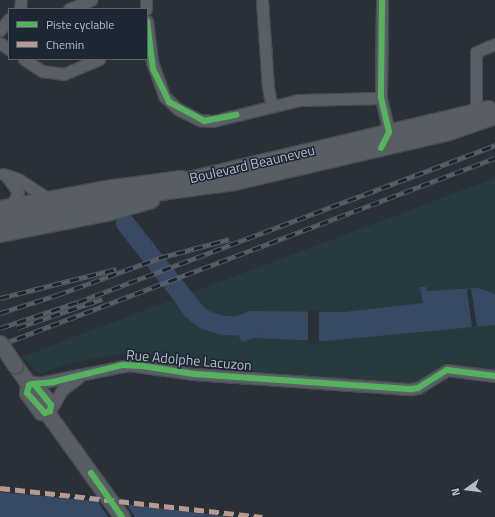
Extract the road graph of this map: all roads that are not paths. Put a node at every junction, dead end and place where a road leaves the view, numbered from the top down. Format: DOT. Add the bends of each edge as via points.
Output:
graph roads {
  1 [pos="91,0"];
  2 [pos="262,0"];
  3 [pos="382,0"];
  4 [pos="72,8"];
  5 [pos="8,20"];
  6 [pos="0,30"];
  7 [pos="148,41"];
  8 [pos="495,44"];
  9 [pos="26,60"];
  10 [pos="97,60"];
  11 [pos="380,98"];
  12 [pos="495,106"];
  13 [pos="272,107"];
  14 [pos="476,112"];
  15 [pos="495,116"];
  16 [pos="389,132"];
  17 [pos="381,148"];
  18 [pos="1,173"];
  19 [pos="198,182"];
  20 [pos="49,199"];
  21 [pos="6,207"];
  22 [pos="0,219"];
  23 [pos="0,234"];
  24 [pos="0,343"];
  25 [pos="89,372"];
  26 [pos="495,376"];
  27 [pos="32,385"];
  28 [pos="49,411"];
  29 [pos="122,517"];
  1 -- 4 [label="street"];
  2 -- 13 [label="street" via="268,88"];
  3 -- 11 [label="street"];
  5 -- 6 [label="street"];
  7 -- 13 [label="street" via="153,69 165,97 178,109 204,121"];
  8 -- 14 [label="street" via="476,52"];
  9 -- 10 [label="street" via="42,71 64,74"];
  11 -- 13 [label="street" via="310,99"];
  11 -- 16 [label="street"];
  12 -- 14 [label="main road, Boulevard Beauneveu"];
  14 -- 16 [label="main road, Boulevard Beauneveu"];
  15 -- 17 [label="main road, Boulevard Beauneveu" via="449,132"];
  16 -- 17 [label="street"];
  16 -- 19 [label="main road, Boulevard Beauneveu"];
  17 -- 19 [label="main road, Boulevard Beauneveu" via="239,181"];
  18 -- 20 [label="street" via="18,179"];
  18 -- 21 [label="street" via="17,189 17,199"];
  19 -- 20 [label="main road" via="121,185"];
  19 -- 22 [label="main road, Boulevard Beauneveu"];
  19 -- 23 [label="main road" via="116,211"];
  20 -- 21 [label="main road"];
  24 -- 27 [label="main road, bridge"];
  25 -- 26 [label="street, Rue Adolphe Lacuzon" via="135,365 194,374 415,388 447,370"];
  25 -- 27 [label="street, Rue Adolphe Lacuzon"];
  25 -- 28 [label="street, Rue Adolphe Lacuzon" via="64,387"];
  27 -- 28 [label="main road" via="27,392 41,412"];
  28 -- 29 [label="main road"];
}
